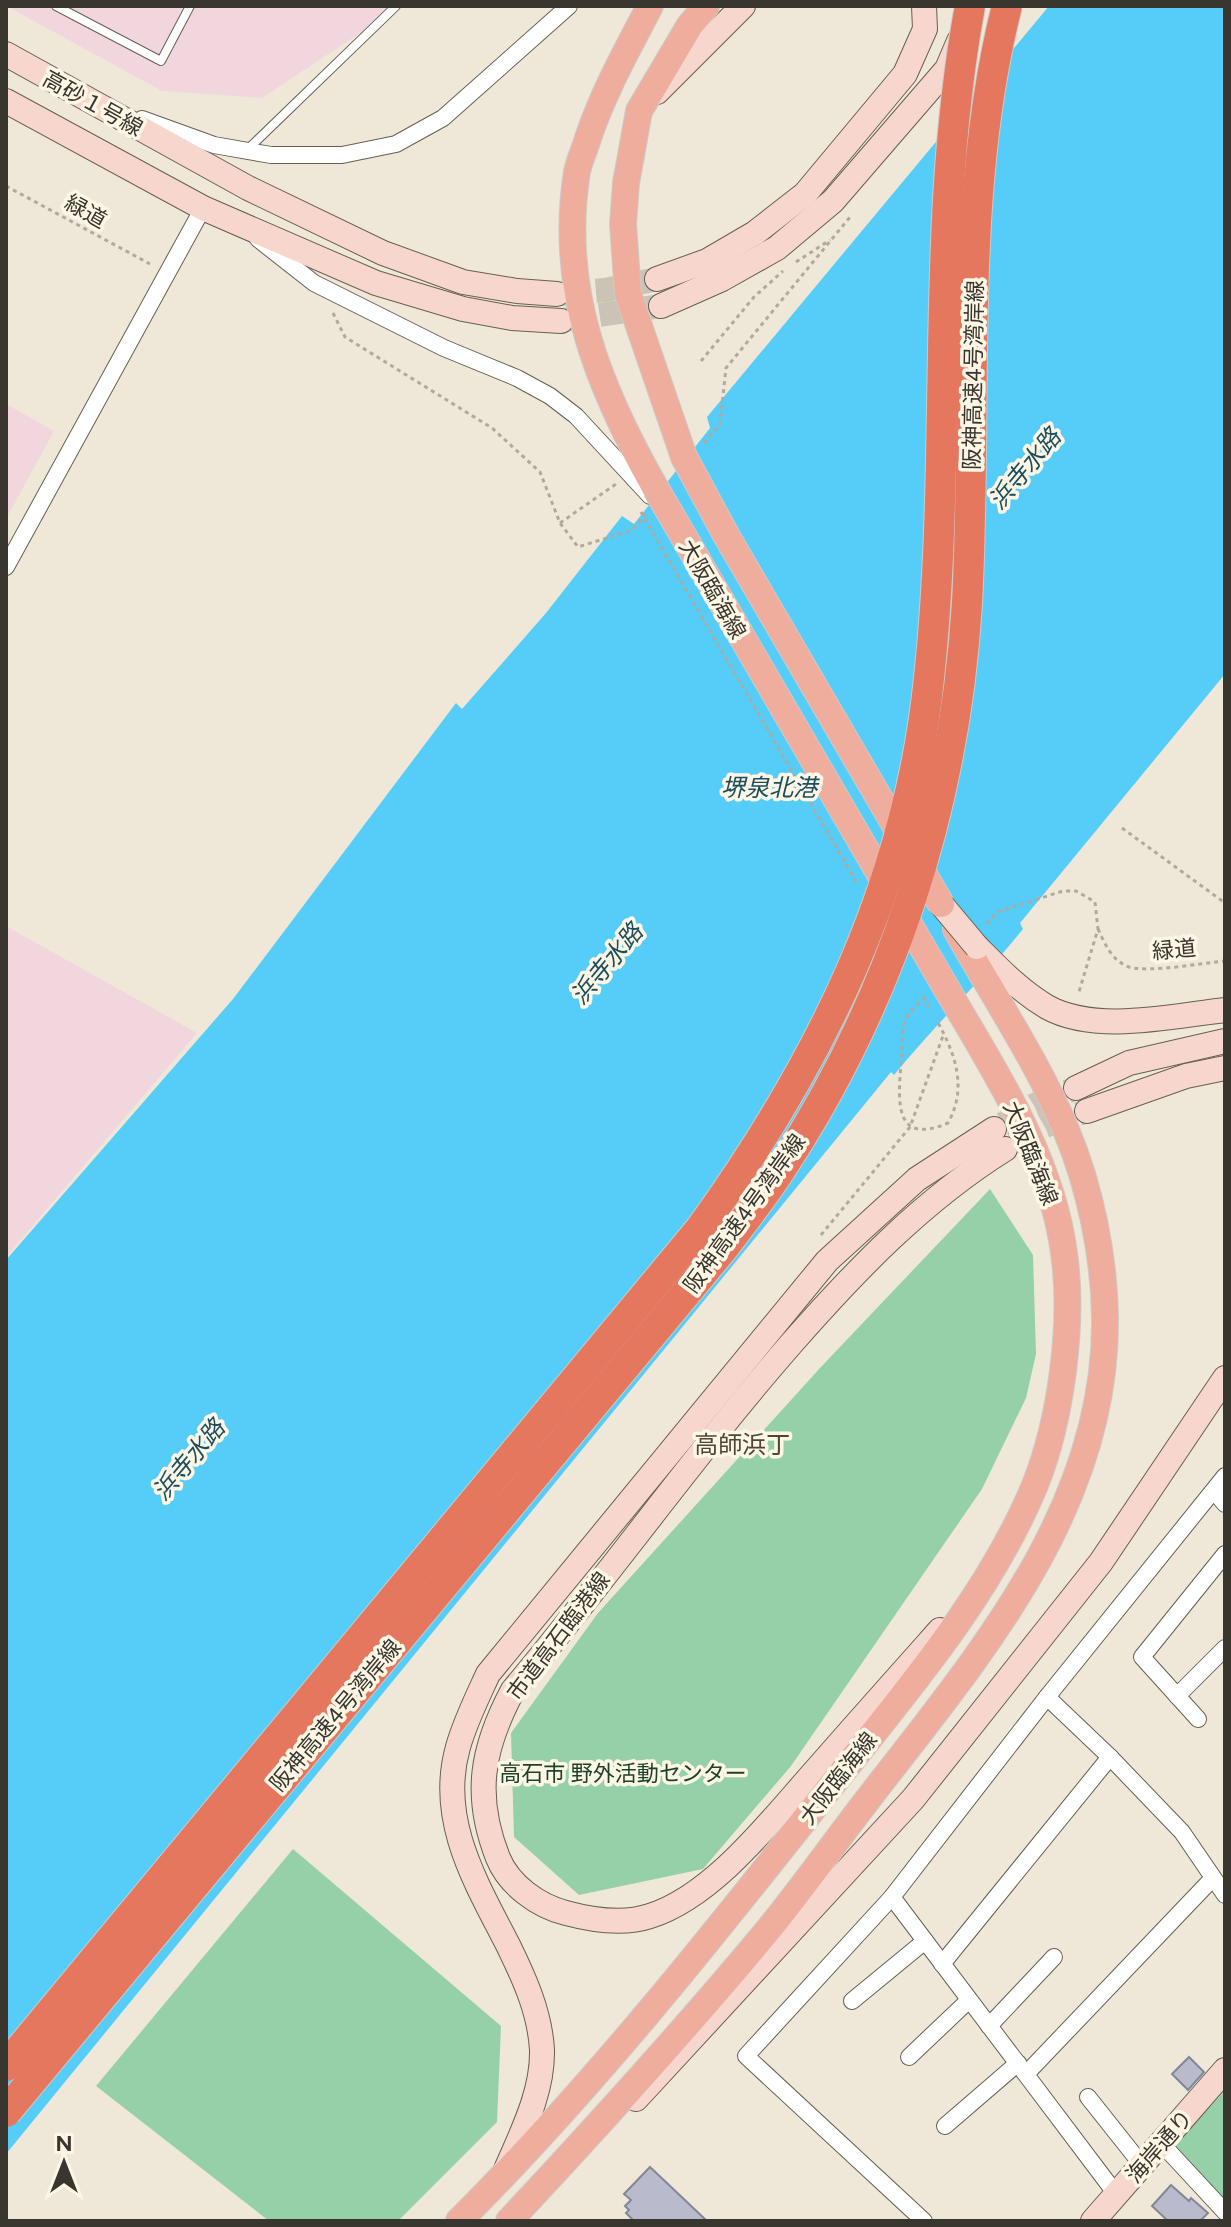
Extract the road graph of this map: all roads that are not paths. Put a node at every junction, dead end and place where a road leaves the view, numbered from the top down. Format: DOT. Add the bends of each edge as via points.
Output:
graph roads {
  1 [pos="56,6"];
  2 [pos="190,6"];
  3 [pos="396,6"];
  4 [pos="569,6"];
  5 [pos="650,6"];
  6 [pos="706,6"];
  7 [pos="743,6"];
  8 [pos="924,6"];
  9 [pos="973,6"];
  10 [pos="1005,14"];
  11 [pos="6,54"];
  12 [pos="84,99"];
  13 [pos="6,101"];
  14 [pos="639,111"];
  15 [pos="247,151"];
  16 [pos="203,208"];
  17 [pos="230,218"];
  18 [pos="657,279"];
  19 [pos="557,294"];
  20 [pos="661,306"];
  21 [pos="561,321"];
  22 [pos="653,492"];
  23 [pos="6,567"];
  24 [pos="974,952"];
  25 [pos="1225,1010"];
  26 [pos="1225,1041"];
  27 [pos="1225,1068"];
  28 [pos="1076,1088"];
  29 [pos="1087,1111"];
  30 [pos="1225,1378"];
  31 [pos="1225,1476"];
  32 [pos="1219,1497"];
  33 [pos="1225,1554"];
  34 [pos="989,1575"];
  35 [pos="1225,1648"];
  36 [pos="1177,1696"];
  37 [pos="1047,1697"];
  38 [pos="1198,1719"];
  39 [pos="1110,1757"];
  40 [pos="1213,1878"];
  41 [pos="1225,1895"];
  42 [pos="892,1897"];
  43 [pos="925,1941"];
  44 [pos="1054,1957"];
  45 [pos="942,1964"];
  46 [pos="969,2000"];
  47 [pos="852,2001"];
  48 [pos="989,2026"];
  49 [pos="909,2057"];
  50 [pos="6,2066"];
  51 [pos="1022,2068"];
  52 [pos="1225,2070"];
  53 [pos="1088,2097"];
  54 [pos="6,2112"];
  55 [pos="945,2126"];
  56 [pos="1161,2143"];
  57 [pos="1142,2165"];
  58 [pos="503,2177"];
  59 [pos="1116,2194"];
  60 [pos="1225,2212"];
  61 [pos="459,2221"];
  62 [pos="510,2221"];
  63 [pos="924,2221"];
  64 [pos="1093,2221"];
  1 -- 2 [label="lane" via="161,61"];
  3 -- 15 [label="lane"];
  4 -- 15 [label="street" via="443,118 396,144 342,155"];
  5 -- 22 [label="main road, 大阪臨海線" via="608,83 577,171 572,238 578,299 593,358"];
  6 -- 14 [label="main road, 大阪臨海線"];
  7 -- 14 [label="street"];
  8 -- 18 [label="street" via="925,29 905,74 805,194 707,261"];
  9 -- 20 [label="street" via="947,69 833,201 777,248"];
  9 -- 50 [label="highway, 阪神高速4号湾岸線, bridge" via="956,90 946,209 940,514 929,681 905,808 881,897 828,1023 753,1154 701,1228"];
  10 -- 54 [label="highway, 阪神高速4号湾岸線, bridge" via="985,115 977,207 962,675 932,831 887,967 858,1032 779,1173 725,1246"];
  11 -- 12 [label="street, 高砂１号線"];
  12 -- 15 [label="street" via="214,145"];
  12 -- 19 [label="street, 高砂１号線" via="248,188 383,253 463,282"];
  13 -- 16 [label="street, 高砂１号線"];
  14 -- 24 [label="main road, 大阪臨海線, bridge" via="623,224 628,294 684,457 941,904"];
  16 -- 17 [label="street, 高砂１号線"];
  16 -- 23 [label="street"];
  17 -- 21 [label="street, 高砂１号線" via="376,283 463,309"];
  17 -- 22 [label="street" via="314,283 550,396"];
  22 -- 34 [label="main road, 大阪臨海線, bridge" via="933,990 1025,1128 1053,1205 1065,1254 1066,1344 1060,1395 1035,1484"];
  24 -- 25 [label="street" via="1050,1008 1079,1018 1117,1022"];
  24 -- 62 [label="main road, 大阪臨海線" via="1067,1131 1093,1219 1105,1315 1103,1372 1075,1486 1042,1554 982,1653 765,1933"];
  26 -- 28 [label="street" via="1129,1063"];
  27 -- 29 [label="street"];
  30 -- 62 [label="street" via="1101,1562 913,1799 663,2072"];
  31 -- 32 [label="street"];
  32 -- 37 [label="street"];
  33 -- 36 [label="street" via="1142,1657"];
  34 -- 58 [label="main road, 大阪臨海線" via="884,1719 713,1936"];
  34 -- 58 [label="street, 市道高石臨港線" via="741,1854 678,1904 649,1917 590,1919 532,1899 501,1864 490,1837 484,1777 488,1742 513,1690 736,1407 842,1286 1000,1139 917,1179 827,1261 488,1674 457,1750 452,1784 456,1833 529,1988 542,2052 537,2091"];
  35 -- 36 [label="street"];
  36 -- 38 [label="street"];
  37 -- 39 [label="street"];
  37 -- 42 [label="street"];
  39 -- 40 [label="street" via="1182,1832"];
  39 -- 45 [label="street"];
  40 -- 41 [label="street"];
  40 -- 51 [label="street"];
  42 -- 43 [label="street"];
  42 -- 63 [label="street" via="746,2056"];
  43 -- 45 [label="street"];
  43 -- 47 [label="street"];
  44 -- 48 [label="street"];
  45 -- 46 [label="street"];
  46 -- 48 [label="street"];
  46 -- 49 [label="street"];
  48 -- 51 [label="street"];
  51 -- 55 [label="street"];
  51 -- 59 [label="street"];
  52 -- 56 [label="street, 海岸通り"];
  53 -- 57 [label="street"];
  56 -- 57 [label="street, 海岸通り"];
  56 -- 60 [label="street"];
  57 -- 59 [label="street, 海岸通り"];
  58 -- 61 [label="main road, 大阪臨海線"];
  59 -- 64 [label="street, 海岸通り"];
}
